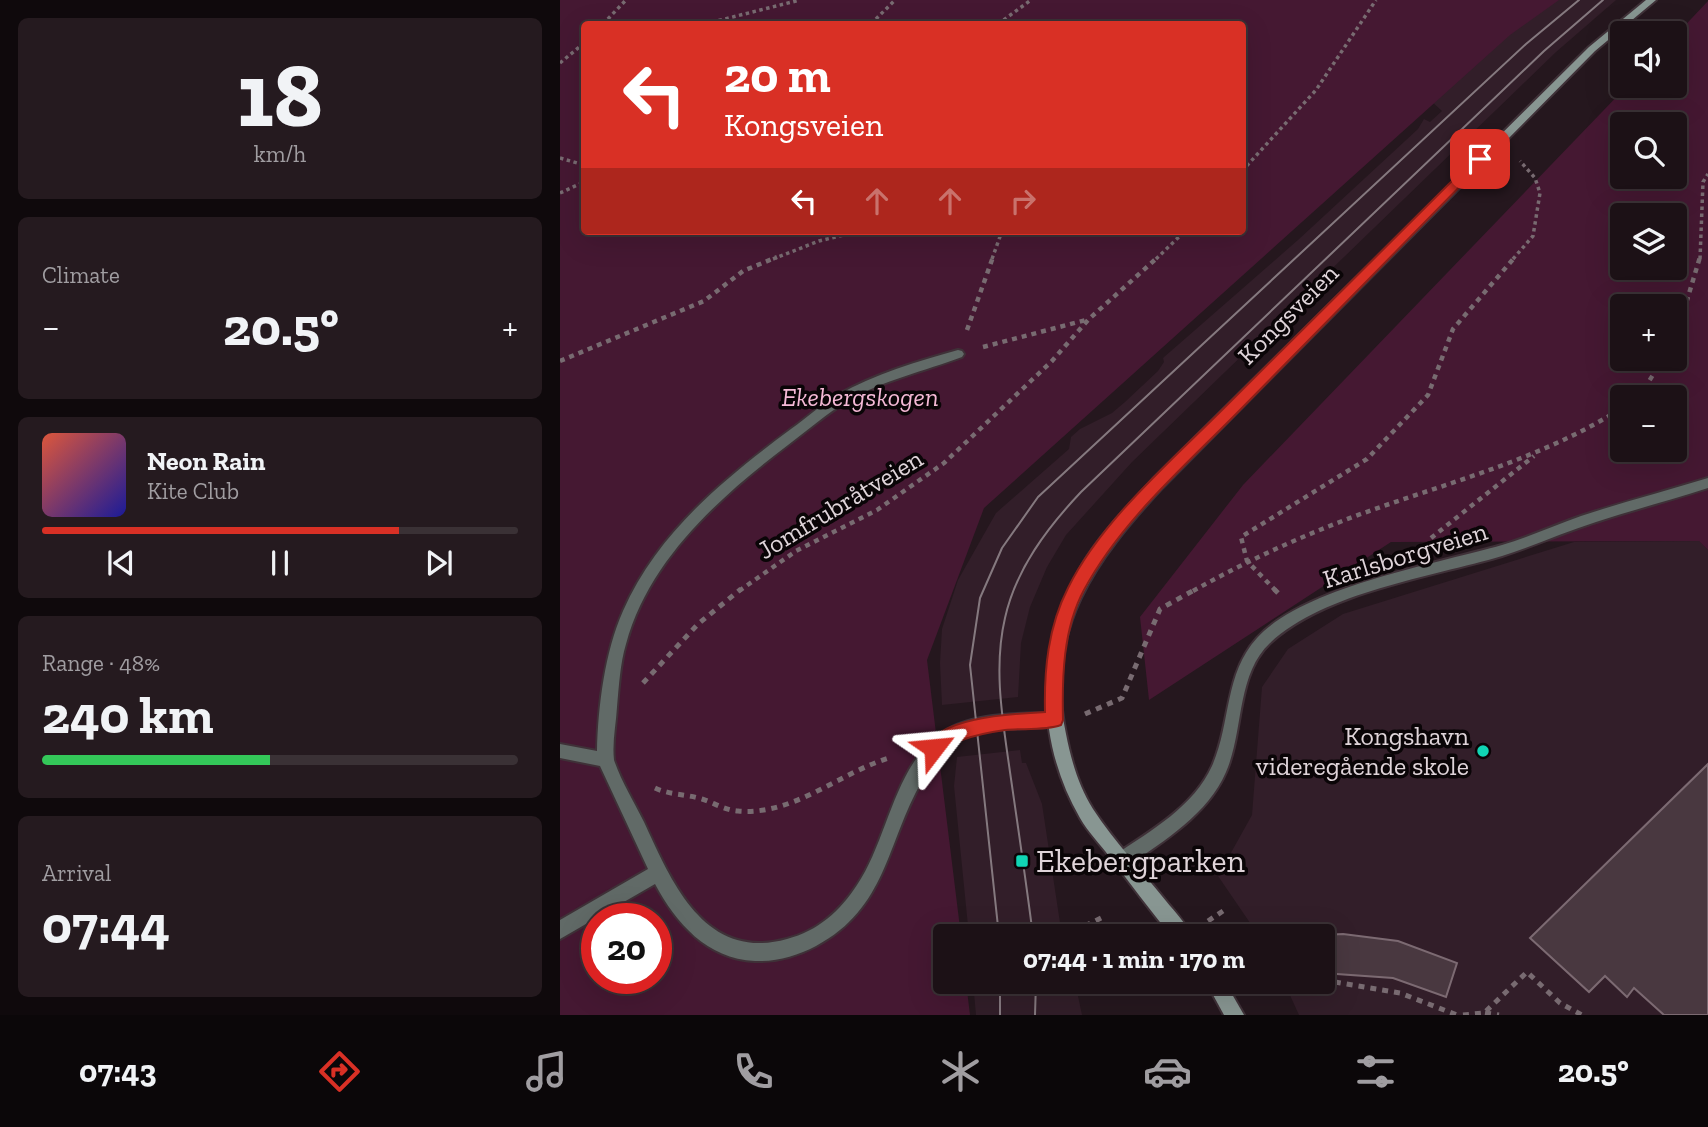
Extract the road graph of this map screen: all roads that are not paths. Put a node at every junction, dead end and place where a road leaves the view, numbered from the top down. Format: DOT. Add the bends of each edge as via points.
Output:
graph roads {
  1 [pos="1652,0"];
  2 [pos="958,354"];
  3 [pos="1708,483"];
  4 [pos="1054,720"];
  5 [pos="560,751"];
  6 [pos="606,760"];
  7 [pos="1122,860"];
  8 [pos="659,872"];
  9 [pos="1173,924"];
  10 [pos="560,930"];
  11 [pos="1222,994"];
  12 [pos="1235,1015"];
  1 -- 4 [label="main road, Kongsveien" via="1592,49 1398,240 1125,519 1087,568 1067,607 1055,663"];
  2 -- 6 [label="street" via="849,394 756,462 680,534 629,614 614,665"];
  3 -- 7 [label="street, Karlsborgveien" via="1504,550 1371,586 1301,616 1263,641 1239,680 1219,769 1207,790 1175,823"];
  4 -- 7 [label="main road, Kongsveien" via="1060,755 1076,794"];
  4 -- 8 [label="street" via="976,728 953,734 934,748 908,787 871,882 854,907 814,939 770,953 725,946 690,921"];
  5 -- 6 [label="street"];
  6 -- 8 [label="street"];
  7 -- 9 [label="main road, Kongsveien"];
  8 -- 10 [label="street"];
  11 -- 12 [label="main road"];
}
